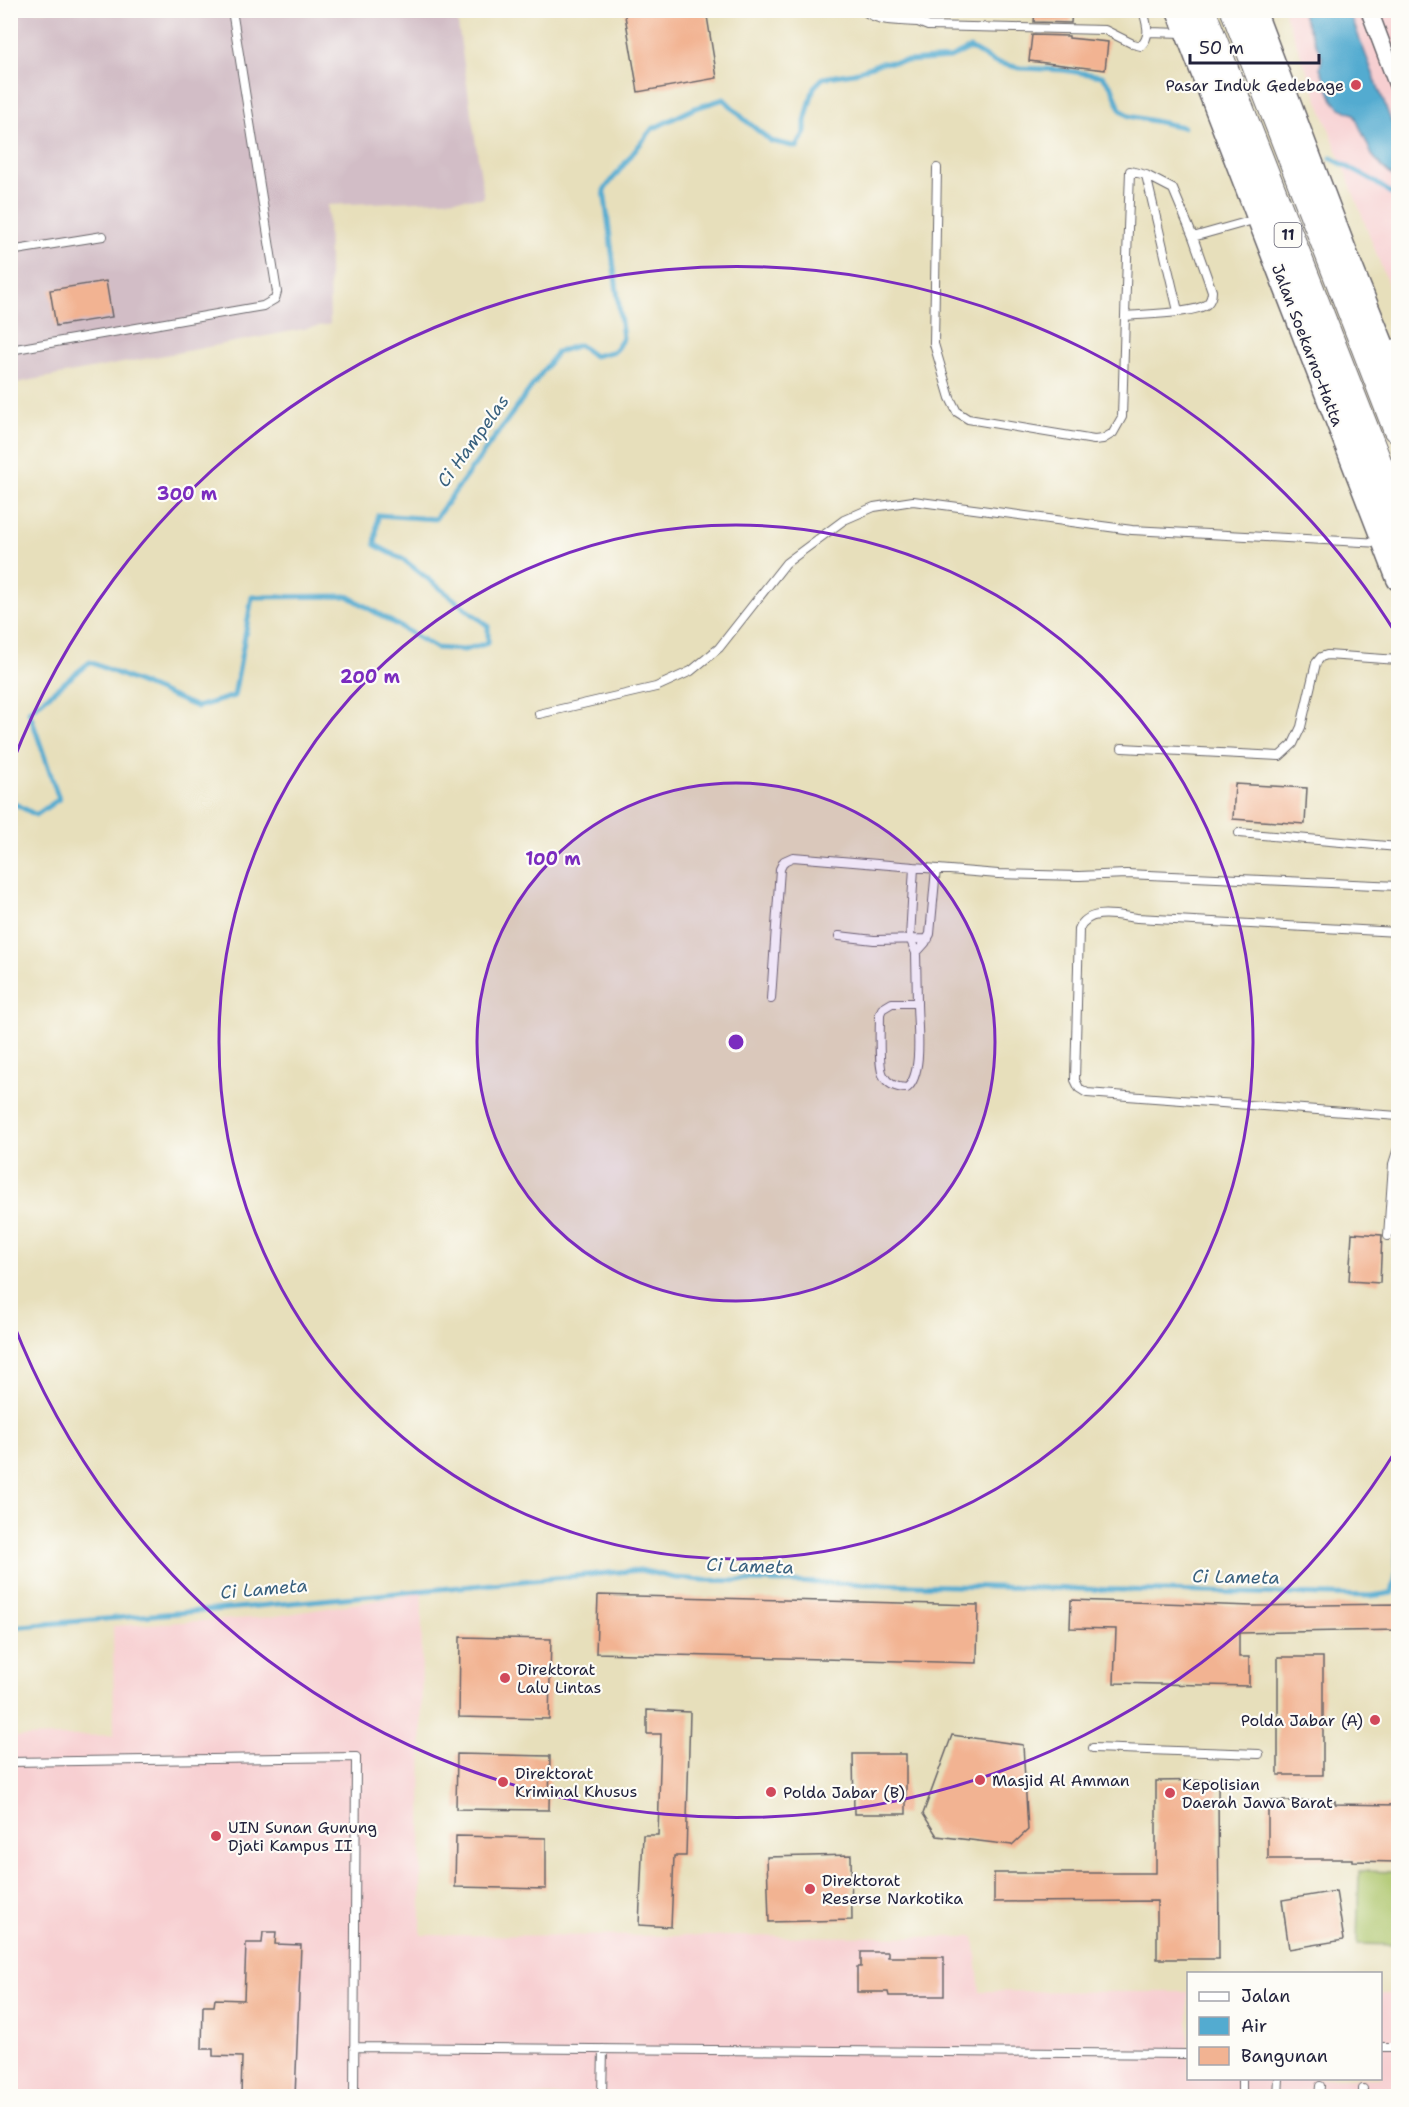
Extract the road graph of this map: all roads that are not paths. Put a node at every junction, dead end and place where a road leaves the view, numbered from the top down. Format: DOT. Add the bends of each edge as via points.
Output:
graph roads {
  1 [pos="232,10"];
  2 [pos="863,10"];
  3 [pos="917,10"];
  4 [pos="1143,10"];
  5 [pos="1178,10"];
  6 [pos="1236,10"];
  7 [pos="1254,10"];
  8 [pos="1369,10"];
  9 [pos="918,22"];
  10 [pos="1193,22"];
  11 [pos="1148,32"];
  12 [pos="1398,87"];
  13 [pos="937,168"];
  14 [pos="1146,175"];
  15 [pos="1258,218"];
  16 [pos="103,236"];
  17 [pos="1193,237"];
  18 [pos="10,252"];
  19 [pos="1178,311"];
  20 [pos="1125,316"];
  21 [pos="1391,345"];
  22 [pos="10,350"];
  23 [pos="1398,383"];
  24 [pos="1398,428"];
  25 [pos="1398,439"];
  26 [pos="1376,459"];
  27 [pos="1391,530"];
  28 [pos="1398,579"];
  29 [pos="1398,660"];
  30 [pos="539,714"];
  31 [pos="1122,748"];
  32 [pos="1239,833"];
  33 [pos="1398,847"];
  34 [pos="914,867"];
  35 [pos="936,869"];
  36 [pos="1398,886"];
  37 [pos="1398,932"];
  38 [pos="840,936"];
  39 [pos="910,938"];
  40 [pos="928,939"];
  41 [pos="916,953"];
  42 [pos="771,999"];
  43 [pos="917,1003"];
  44 [pos="1398,1116"];
  45 [pos="1398,1148"];
  46 [pos="1388,1236"];
  47 [pos="1093,1748"];
  48 [pos="1259,1754"];
  49 [pos="10,1762"];
  50 [pos="354,2047"];
  51 [pos="1382,2047"];
  52 [pos="1398,2047"];
  53 [pos="603,2049"];
  54 [pos="1187,2054"];
  55 [pos="1242,2080"];
  56 [pos="1279,2080"];
  57 [pos="1320,2086"];
  58 [pos="354,2097"];
  59 [pos="602,2097"];
  60 [pos="1242,2097"];
  61 [pos="1278,2097"];
  62 [pos="1320,2097"];
  1 -- 22 [label="lane" via="277,292 275,299 263,306"];
  2 -- 9 [label="lane" via="880,19"];
  3 -- 9 [label="lane"];
  4 -- 11 [label="lane"];
  5 -- 10 [label="main road, Jalan Soekarno-Hatta"];
  6 -- 24 [label="highway, 11"];
  7 -- 21 [label="main road"];
  8 -- 12 [label="street"];
  9 -- 11 [label="lane" via="939,27 1105,30 1141,46"];
  10 -- 11 [label="lane"];
  10 -- 15 [label="main road, Jalan Soekarno-Hatta"];
  10 -- 26 [label="highway, Jalan Soekarno-Hatta / 11"];
  13 -- 20 [label="lane" via="934,344 957,412 968,419 1078,439 1103,439 1117,428 1122,417"];
  14 -- 17 [label="lane" via="1173,189"];
  14 -- 19 [label="lane"];
  14 -- 20 [label="lane" via="1130,171"];
  15 -- 17 [label="lane"];
  15 -- 27 [label="main road, Jalan Soekarno-Hatta"];
  16 -- 18 [label="lane"];
  17 -- 19 [label="lane" via="1212,298 1207,304"];
  19 -- 20 [label="lane"];
  21 -- 23 [label="main road"];
  25 -- 26 [label="highway" via="1380,441"];
  26 -- 27 [label="highway, Jalan Soekarno-Hatta / 11"];
  27 -- 28 [label="main road, Jalan Soekarno-Hatta"];
  27 -- 30 [label="lane" via="1132,530 913,501 874,507 844,520 786,563 719,648 691,671 656,687"];
  29 -- 31 [label="lane" via="1321,657 1316,663 1301,727 1293,744 1280,756"];
  32 -- 33 [label="lane"];
  34 -- 35 [label="lane"];
  34 -- 39 [label="lane"];
  34 -- 42 [label="lane" via="793,857 784,861 780,869"];
  35 -- 36 [label="lane"];
  35 -- 40 [label="lane"];
  37 -- 44 [label="lane" via="1099,914 1087,919 1079,929 1075,1080 1087,1093"];
  38 -- 39 [label="lane" via="874,940"];
  39 -- 40 [label="lane"];
  39 -- 41 [label="lane"];
  40 -- 41 [label="lane"];
  41 -- 43 [label="lane"];
  43 -- 43 [label="lane" via="914,1080 907,1088 898,1088 882,1072 880,1014 892,1003"];
  45 -- 46 [label="lane" via="1393,1164"];
  47 -- 48 [label="lane"];
  49 -- 50 [label="lane" via="356,1757"];
  50 -- 53 [label="lane"];
  50 -- 58 [label="lane"];
  51 -- 52 [label="lane"];
  53 -- 54 [label="lane"];
  53 -- 59 [label="lane"];
  55 -- 60 [label="lane"];
  56 -- 61 [label="lane"];
  57 -- 62 [label="lane"];
}
